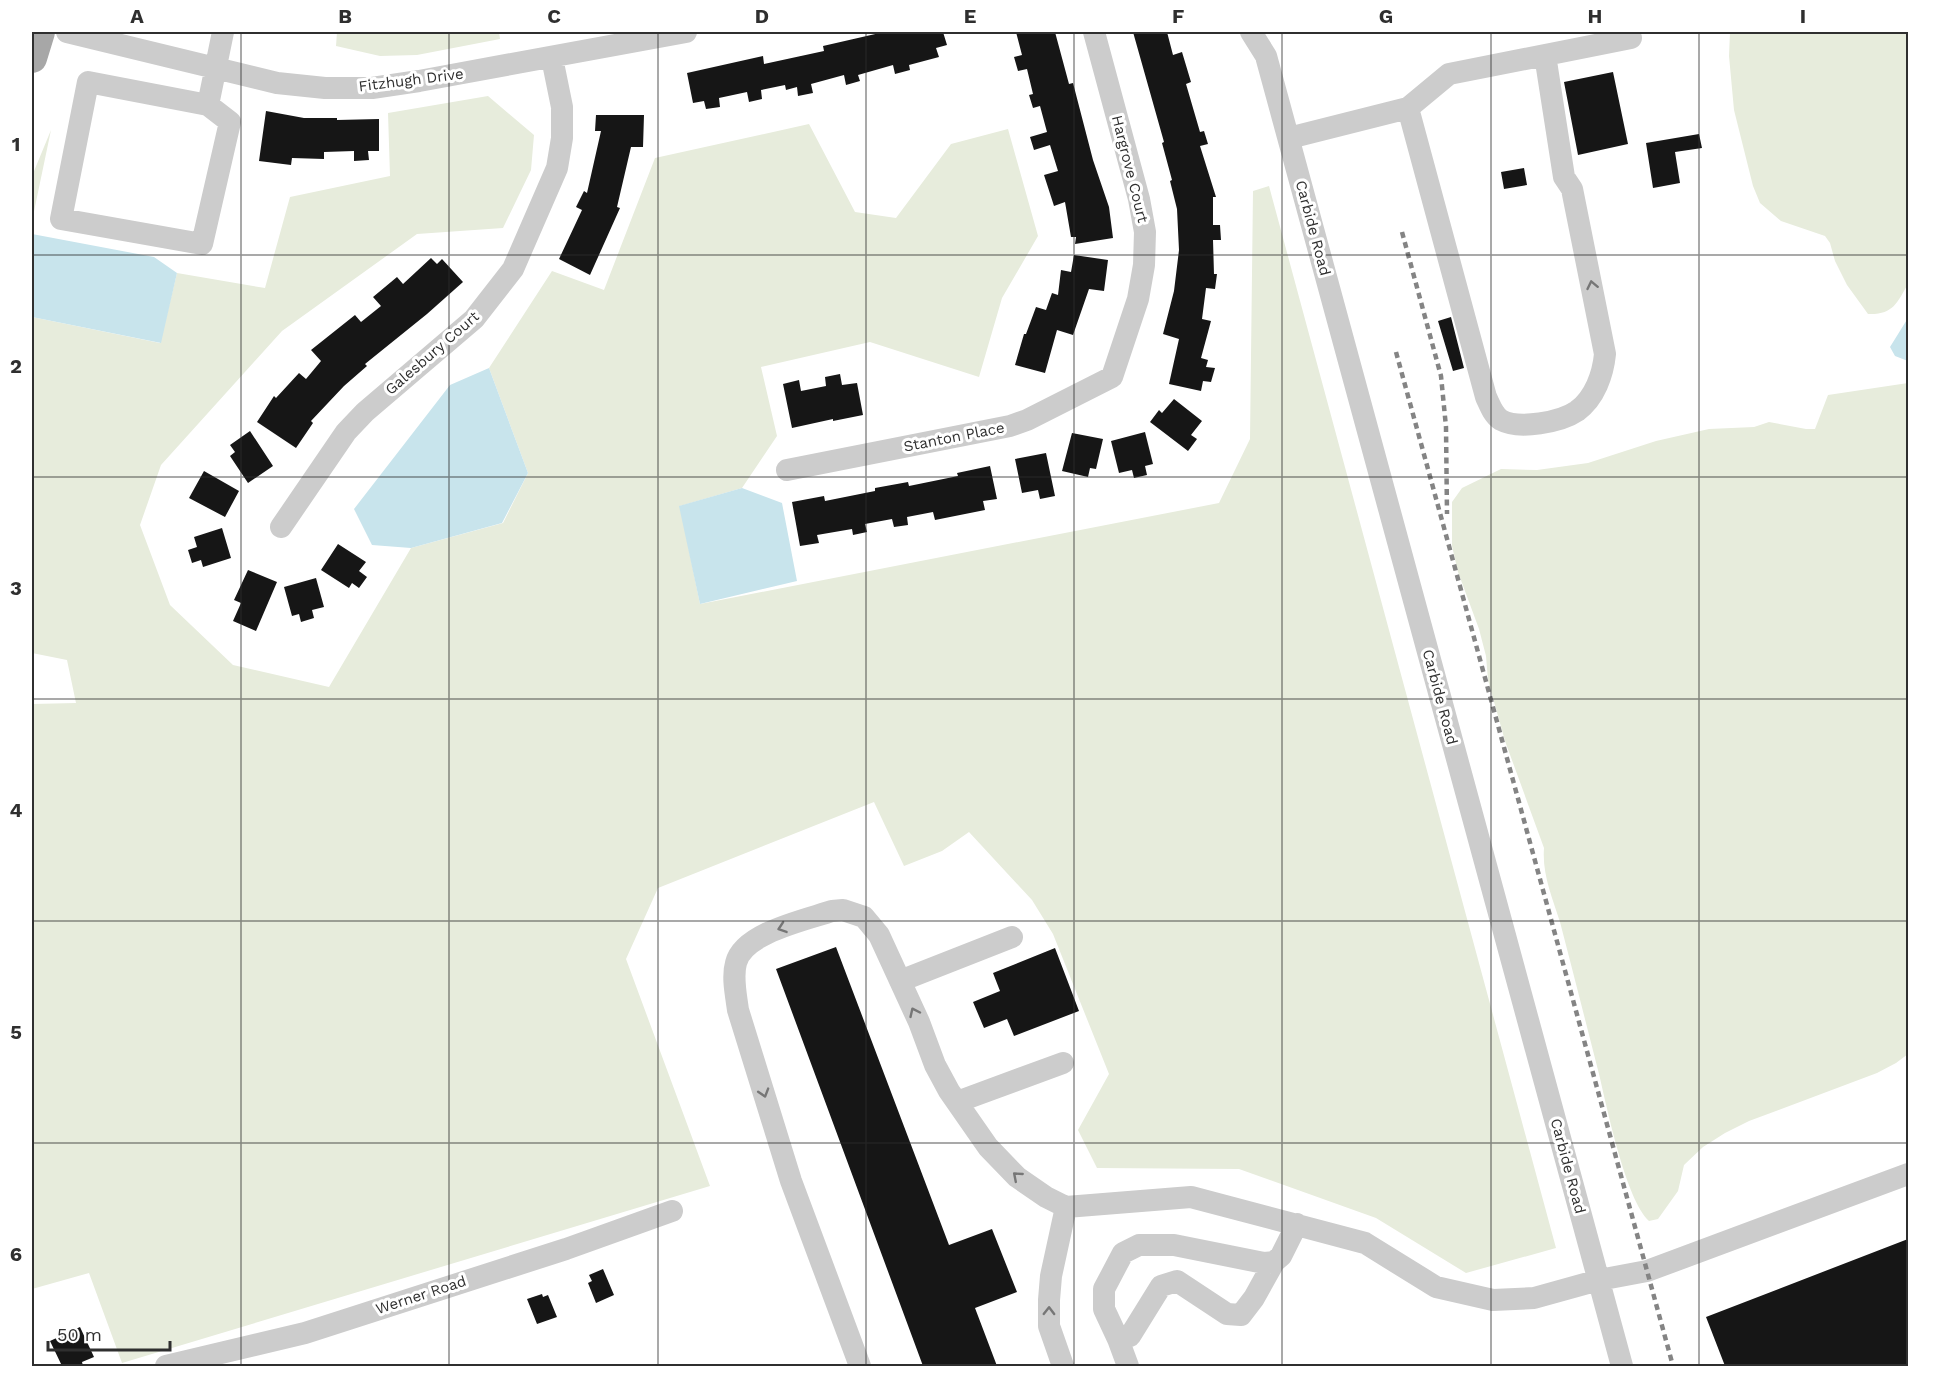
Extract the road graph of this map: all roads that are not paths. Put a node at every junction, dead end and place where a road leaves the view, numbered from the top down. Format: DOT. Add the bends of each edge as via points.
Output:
graph roads {
  1 [pos="40,32"];
  2 [pos="67,32"];
  3 [pos="223,32"];
  4 [pos="686,32"];
  5 [pos="1094,32"];
  6 [pos="1251,32"];
  7 [pos="1631,38"];
  8 [pos="1545,55"];
  9 [pos="32,58"];
  10 [pos="552,58"];
  11 [pos="215,69"];
  12 [pos="208,105"];
  13 [pos="1408,108"];
  14 [pos="1288,138"];
  15 [pos="1112,377"];
  16 [pos="787,470"];
  17 [pos="281,527"];
  18 [pos="1012,937"];
  19 [pos="900,981"];
  20 [pos="1064,1063"];
  21 [pos="957,1102"];
  22 [pos="1908,1174"];
  23 [pos="1066,1207"];
  24 [pos="672,1211"];
  25 [pos="1297,1224"];
  26 [pos="1174,1245"];
  27 [pos="1274,1262"];
  28 [pos="1599,1280"];
  29 [pos="1169,1283"];
  30 [pos="1118,1339"];
  31 [pos="166,1366"];
  32 [pos="860,1366"];
  33 [pos="1063,1366"];
  34 [pos="1128,1366"];
  35 [pos="1622,1366"];
  1 -- 9 [label="main road"];
  2 -- 11 [label="street, Fitzhugh Drive"];
  3 -- 11 [label="street"];
  4 -- 10 [label="street, Fitzhugh Drive"];
  5 -- 15 [label="street, Hargrove Court" via="1140,200 1145,232 1138,299"];
  6 -- 14 [label="street, Carbide Road" via="1266,56"];
  7 -- 8 [label="street"];
  8 -- 13 [label="street" via="1449,74"];
  13 -- 8 [label="street, one-way" via="1492,411 1501,420 1518,426 1562,419 1578,410 1597,386 1605,354 1572,189 1564,177"];
  10 -- 11 [label="street, Fitzhugh Drive" via="372,88 277,83"];
  10 -- 17 [label="street, Galesbury Court" via="562,138 553,179 513,268 474,319 364,412 346,432"];
  11 -- 12 [label="street"];
  12 -- 12 [label="street" via="88,82 61,219 202,244 231,122"];
  13 -- 14 [label="street"];
  14 -- 28 [label="street, Carbide Road"];
  15 -- 16 [label="street, Stanton Place" via="1010,426"];
  18 -- 19 [label="street"];
  21 -- 19 [label="street, one-way" via="935,1065"];
  19 -- 32 [label="street, one-way" via="872,925 864,917 843,910 757,937 743,947 736,963 738,1010 791,1181"];
  20 -- 21 [label="street"];
  23 -- 21 [label="street, one-way" via="1017,1177 988,1147"];
  22 -- 28 [label="street" via="1647,1271"];
  23 -- 25 [label="street" via="1191,1197"];
  33 -- 23 [label="street, one-way" via="1049,1326 1049,1300"];
  24 -- 31 [label="street, Werner Road" via="305,1333"];
  25 -- 27 [label="street"];
  25 -- 28 [label="street" via="1365,1243 1436,1287 1492,1300 1534,1298"];
  26 -- 27 [label="street"];
  26 -- 29 [label="street"];
  26 -- 30 [label="street" via="1138,1245 1123,1253 1104,1289 1104,1309"];
  27 -- 29 [label="street" via="1241,1315 1227,1314 1177,1281"];
  28 -- 35 [label="street, Carbide Road"];
  29 -- 30 [label="street" via="1161,1286 1130,1336"];
  30 -- 34 [label="street"];
}
